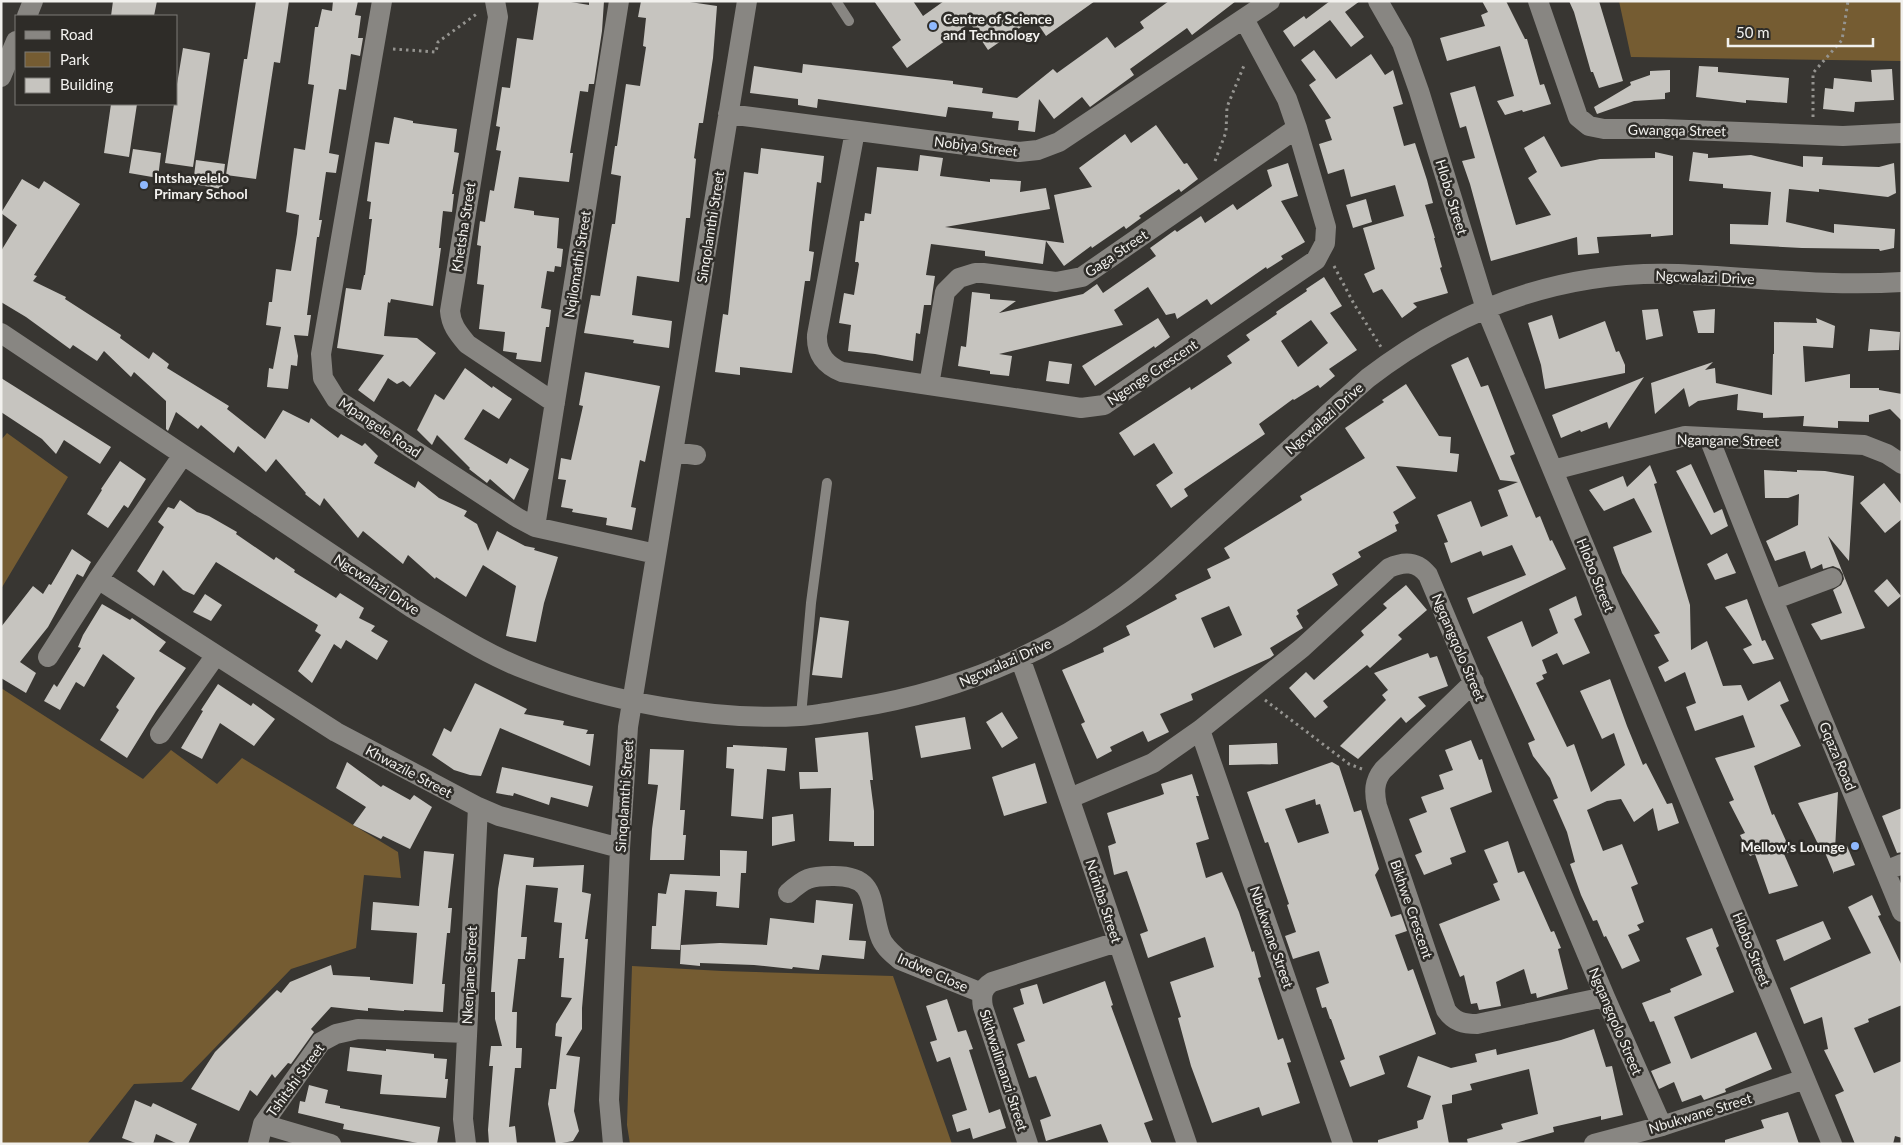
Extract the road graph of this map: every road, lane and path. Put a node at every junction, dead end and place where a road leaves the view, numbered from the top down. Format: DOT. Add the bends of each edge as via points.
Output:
graph roads {
  1 [pos="33,1"];
  2 [pos="382,1"];
  3 [pos="619,1"];
  4 [pos="746,1"];
  5 [pos="836,1"];
  6 [pos="1270,1"];
  7 [pos="1378,1"];
  8 [pos="1538,1"];
  9 [pos="1848,1"];
  10 [pos="488,6"];
  11 [pos="27,15"];
  12 [pos="1244,19"];
  13 [pos="849,21"];
  14 [pos="1258,42"];
  15 [pos="15,43"];
  16 [pos="374,47"];
  17 [pos="8,67"];
  18 [pos="728,114"];
  19 [pos="1297,128"];
  20 [pos="854,131"];
  21 [pos="1902,133"];
  22 [pos="1813,135"];
  23 [pos="1215,185"];
  24 [pos="1316,260"];
  25 [pos="1902,282"];
  26 [pos="1486,308"];
  27 [pos="1,334"];
  28 [pos="1382,350"];
  29 [pos="929,386"];
  30 [pos="554,403"];
  31 [pos="1709,438"];
  32 [pos="673,452"];
  33 [pos="183,455"];
  34 [pos="696,455"];
  35 [pos="1902,464"];
  36 [pos="1553,470"];
  37 [pos="827,484"];
  38 [pos="534,527"];
  39 [pos="656,554"];
  40 [pos="1832,578"];
  41 [pos="98,579"];
  42 [pos="1773,600"];
  43 [pos="216,656"];
  44 [pos="48,658"];
  45 [pos="1020,658"];
  46 [pos="1474,682"];
  47 [pos="1251,689"];
  48 [pos="632,701"];
  49 [pos="801,716"];
  50 [pos="1200,730"];
  51 [pos="160,734"];
  52 [pos="1379,775"];
  53 [pos="1070,798"];
  54 [pos="478,807"];
  55 [pos="620,848"];
  56 [pos="1894,867"];
  57 [pos="788,893"];
  58 [pos="1902,912"];
  59 [pos="1117,942"];
  60 [pos="982,994"];
  61 [pos="1605,997"];
  62 [pos="467,1032"];
  63 [pos="1806,1079"];
  64 [pos="262,1124"];
  65 [pos="1662,1126"];
  66 [pos="258,1144"];
  67 [pos="331,1144"];
  68 [pos="466,1144"];
  69 [pos="613,1144"];
  70 [pos="1028,1144"];
  71 [pos="1187,1144"];
  72 [pos="1343,1144"];
  73 [pos="1594,1144"];
  74 [pos="1832,1144"];
  1 -- 11 [label="street"];
  2 -- 16 [label="street, Mpangele Road"];
  3 -- 30 [label="street, Nqilomathi Street"];
  4 -- 18 [label="street, Sinqolamthi Street"];
  5 -- 13 [label="lane"];
  6 -- 12 [label="street, Nobiya Street"];
  7 -- 26 [label="street, Hlobo Street" via="1402,43 1419,91"];
  8 -- 22 [label="street, Gwangqa Street" via="1578,117 1589,126"];
  9 -- 22 [label="path" via="1842,40 1813,73"];
  10 -- 16 [label="path" via="438,42 436,52"];
  10 -- 30 [label="street, Khetsha Street" via="498,17 451,320 467,344"];
  12 -- 14 [label="street"];
  12 -- 20 [label="street, Nobiya Street" via="1059,142 1038,150 1019,152"];
  14 -- 19 [label="street" via="1287,99"];
  14 -- 23 [label="path" via="1248,54 1227,107 1226,132 1211,171"];
  15 -- 17 [label="street"];
  16 -- 38 [label="street, Mpangele Road" via="321,354 323,378 336,398"];
  18 -- 20 [label="street, Nobiya Street"];
  18 -- 32 [label="street, Sinqolamthi Street"];
  19 -- 23 [label="street, Gaga Street"];
  19 -- 24 [label="street" via="1326,227 1323,250"];
  20 -- 29 [label="street, Ngenge Crescent" via="817,335 819,351 827,364 842,372"];
  21 -- 22 [label="street, Gwangqa Street"];
  23 -- 29 [label="street, Gaga Street" via="1082,277 1056,282 975,273 959,278 945,292"];
  24 -- 28 [label="path" via="1334,266"];
  24 -- 29 [label="street, Ngenge Crescent" via="1104,405 1082,408"];
  25 -- 26 [label="street, Ngcwalazi Drive" via="1626,275 1542,289"];
  26 -- 36 [label="street, Hlobo Street"];
  26 -- 45 [label="street, Ngcwalazi Drive" via="1438,331 1390,361 1164,564 1117,602 1070,633"];
  27 -- 33 [label="street, Ngcwalazi Drive"];
  30 -- 38 [label="street, Nqilomathi Street"];
  31 -- 35 [label="street, Ngangane Street" via="1864,445"];
  31 -- 36 [label="street, Ngangane Street" via="1676,437"];
  31 -- 42 [label="street, Gqaza Road"];
  32 -- 34 [label="street"];
  32 -- 39 [label="street, Sinqolamthi Street"];
  33 -- 41 [label="street"];
  33 -- 48 [label="street, Ngcwalazi Drive" via="412,608 468,640 525,670"];
  36 -- 63 [label="street, Hlobo Street"];
  37 -- 49 [label="lane" via="810,603"];
  38 -- 39 [label="street, Mpangele Road"];
  39 -- 48 [label="street, Sinqolamthi Street"];
  40 -- 42 [label="street"];
  41 -- 43 [label="street, Khwazile Street"];
  41 -- 44 [label="street"];
  42 -- 56 [label="street, Gqaza Road"];
  43 -- 51 [label="street"];
  43 -- 54 [label="street, Khwazile Street" via="336,732"];
  45 -- 49 [label="street, Ngcwalazi Drive" via="918,696"];
  45 -- 53 [label="street, Nciniba Street"];
  46 -- 47 [label="street, Ngqangqolo Street" via="1428,575 1418,565 1404,563 1389,568 1302,648"];
  46 -- 52 [label="street"];
  46 -- 61 [label="street, Ngqangqolo Street"];
  47 -- 50 [label="street, Ngqangqolo Street"];
  47 -- 52 [label="path" via="1349,764"];
  48 -- 49 [label="street, Ngcwalazi Drive" via="713,714"];
  48 -- 55 [label="street, Sinqolamthi Street"];
  50 -- 53 [label="street, Ngqangqolo Street" via="1148,766"];
  50 -- 72 [label="street, Nbukwane Street"];
  52 -- 61 [label="street, Bikhwe Crescent" via="1374,790 1377,806 1450,1017 1463,1023 1478,1024"];
  53 -- 59 [label="street, Nciniba Street"];
  54 -- 55 [label="street, Khwazile Street" via="499,816"];
  54 -- 62 [label="street, Nkenjane Street"];
  55 -- 69 [label="street, Sinqolamthi Street" via="609,1100"];
  56 -- 58 [label="street, Gqaza Road"];
  57 -- 60 [label="street, Indwe Close" via="810,877 855,878 869,892 880,936 894,955"];
  59 -- 60 [label="street, Sikhwalimanzi Street" via="992,982"];
  59 -- 71 [label="street, Nciniba Street"];
  60 -- 70 [label="street, Sikhwalimanzi Street" via="983,1007"];
  61 -- 65 [label="street, Ngqangqolo Street"];
  62 -- 64 [label="street, Tshitshi Street" via="358,1029 336,1034 321,1042"];
  62 -- 68 [label="street, Nkenjane Street" via="463,1119"];
  63 -- 65 [label="street, Nbukwane Street"];
  63 -- 74 [label="street, Hlobo Street"];
  64 -- 66 [label="street, Tshitshi Street"];
  64 -- 67 [label="street"];
  65 -- 73 [label="street, Nbukwane Street"];
}
